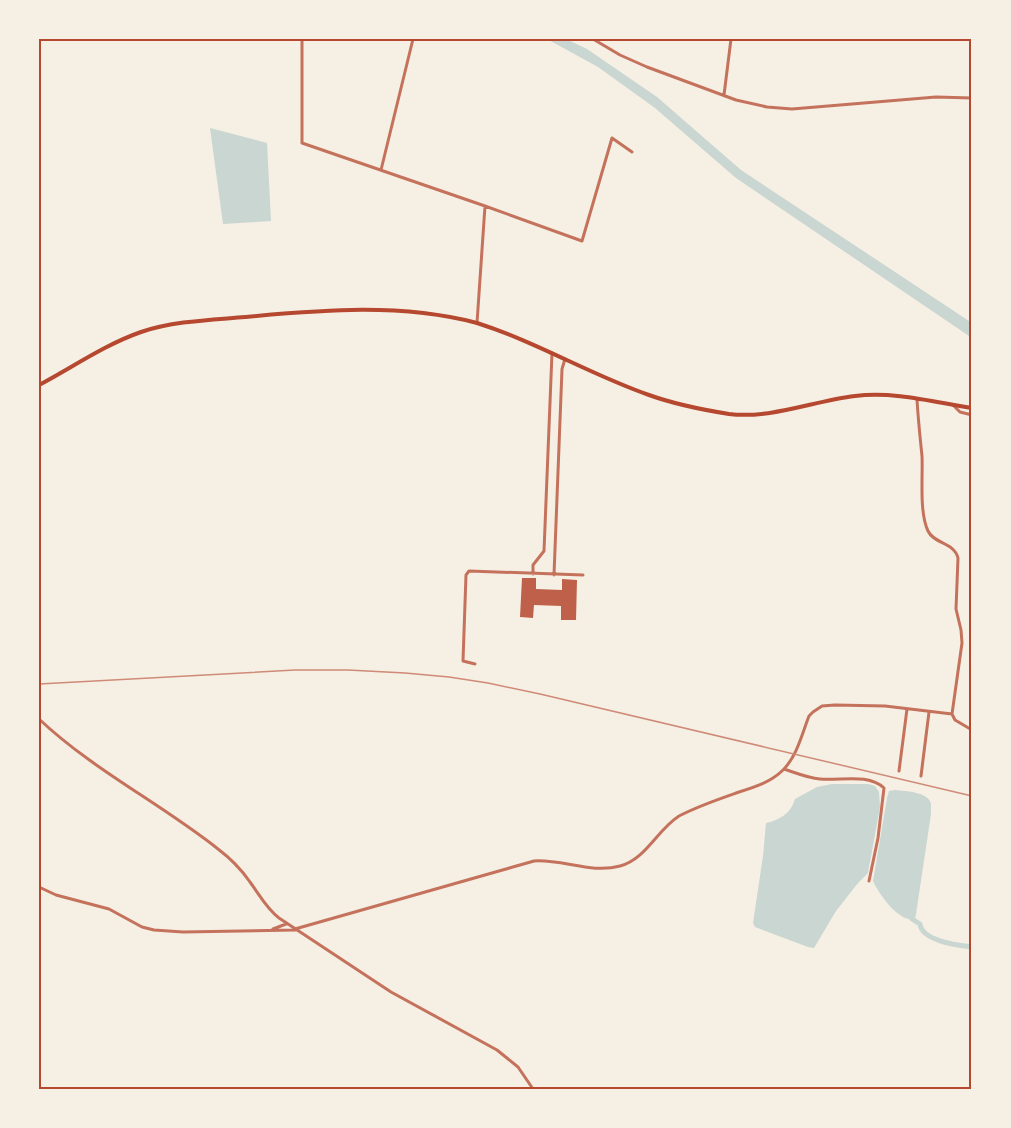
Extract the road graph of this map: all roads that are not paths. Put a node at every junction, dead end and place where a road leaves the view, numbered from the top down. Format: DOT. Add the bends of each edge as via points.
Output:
graph roads {
  1 [pos="302,39"];
  2 [pos="413,39"];
  3 [pos="593,39"];
  4 [pos="731,39"];
  5 [pos="724,95"];
  6 [pos="972,98"];
  7 [pos="632,152"];
  8 [pos="381,170"];
  9 [pos="485,206"];
  10 [pos="477,323"];
  11 [pos="552,353"];
  12 [pos="565,359"];
  13 [pos="39,385"];
  14 [pos="917,399"];
  15 [pos="954,405"];
  16 [pos="972,408"];
  17 [pos="972,415"];
  18 [pos="533,574"];
  19 [pos="554,574"];
  20 [pos="583,576"];
  21 [pos="475,663"];
  22 [pos="907,709"];
  23 [pos="929,712"];
  24 [pos="952,714"];
  25 [pos="39,719"];
  26 [pos="972,730"];
  27 [pos="784,769"];
  28 [pos="899,771"];
  29 [pos="921,776"];
  30 [pos="869,881"];
  31 [pos="39,887"];
  32 [pos="288,924"];
  33 [pos="270,930"];
  34 [pos="279,930"];
  35 [pos="297,930"];
  36 [pos="532,1089"];
  1 -- 8 [label="street" via="302,143"];
  2 -- 8 [label="street"];
  3 -- 5 [label="street" via="647,67"];
  4 -- 5 [label="street"];
  5 -- 6 [label="street" via="767,107 792,109 936,97"];
  7 -- 9 [label="street" via="612,138 582,242"];
  8 -- 9 [label="street"];
  9 -- 10 [label="street"];
  10 -- 11 [label="main road"];
  10 -- 13 [label="main road" via="351,309 182,323 120,340"];
  11 -- 12 [label="main road"];
  11 -- 18 [label="street" via="544,551 533,565"];
  12 -- 14 [label="main road" via="651,396 727,414 772,413 857,396"];
  12 -- 19 [label="street"];
  14 -- 15 [label="main road"];
  14 -- 24 [label="street" via="925,524 931,536 953,549 957,558 962,643"];
  15 -- 16 [label="main road"];
  15 -- 17 [label="street" via="960,412"];
  18 -- 19 [label="street"];
  18 -- 21 [label="street" via="467,573 463,661"];
  19 -- 20 [label="street"];
  22 -- 23 [label="street"];
  22 -- 27 [label="street" via="860,704 818,709 809,716"];
  22 -- 28 [label="street"];
  23 -- 24 [label="street"];
  23 -- 29 [label="street"];
  24 -- 26 [label="street"];
  25 -- 32 [label="street" via="56,736 221,851 271,911"];
  27 -- 30 [label="street" via="819,779 867,780 884,788"];
  27 -- 35 [label="street" via="764,783 679,817 640,855 622,866 598,868 534,861"];
  31 -- 33 [label="street" via="109,909 150,929"];
  32 -- 33 [label="street"];
  32 -- 34 [label="street"];
  32 -- 35 [label="street"];
  33 -- 34 [label="street"];
  34 -- 35 [label="street"];
  35 -- 36 [label="street" via="391,992 497,1050 518,1067"];
}
